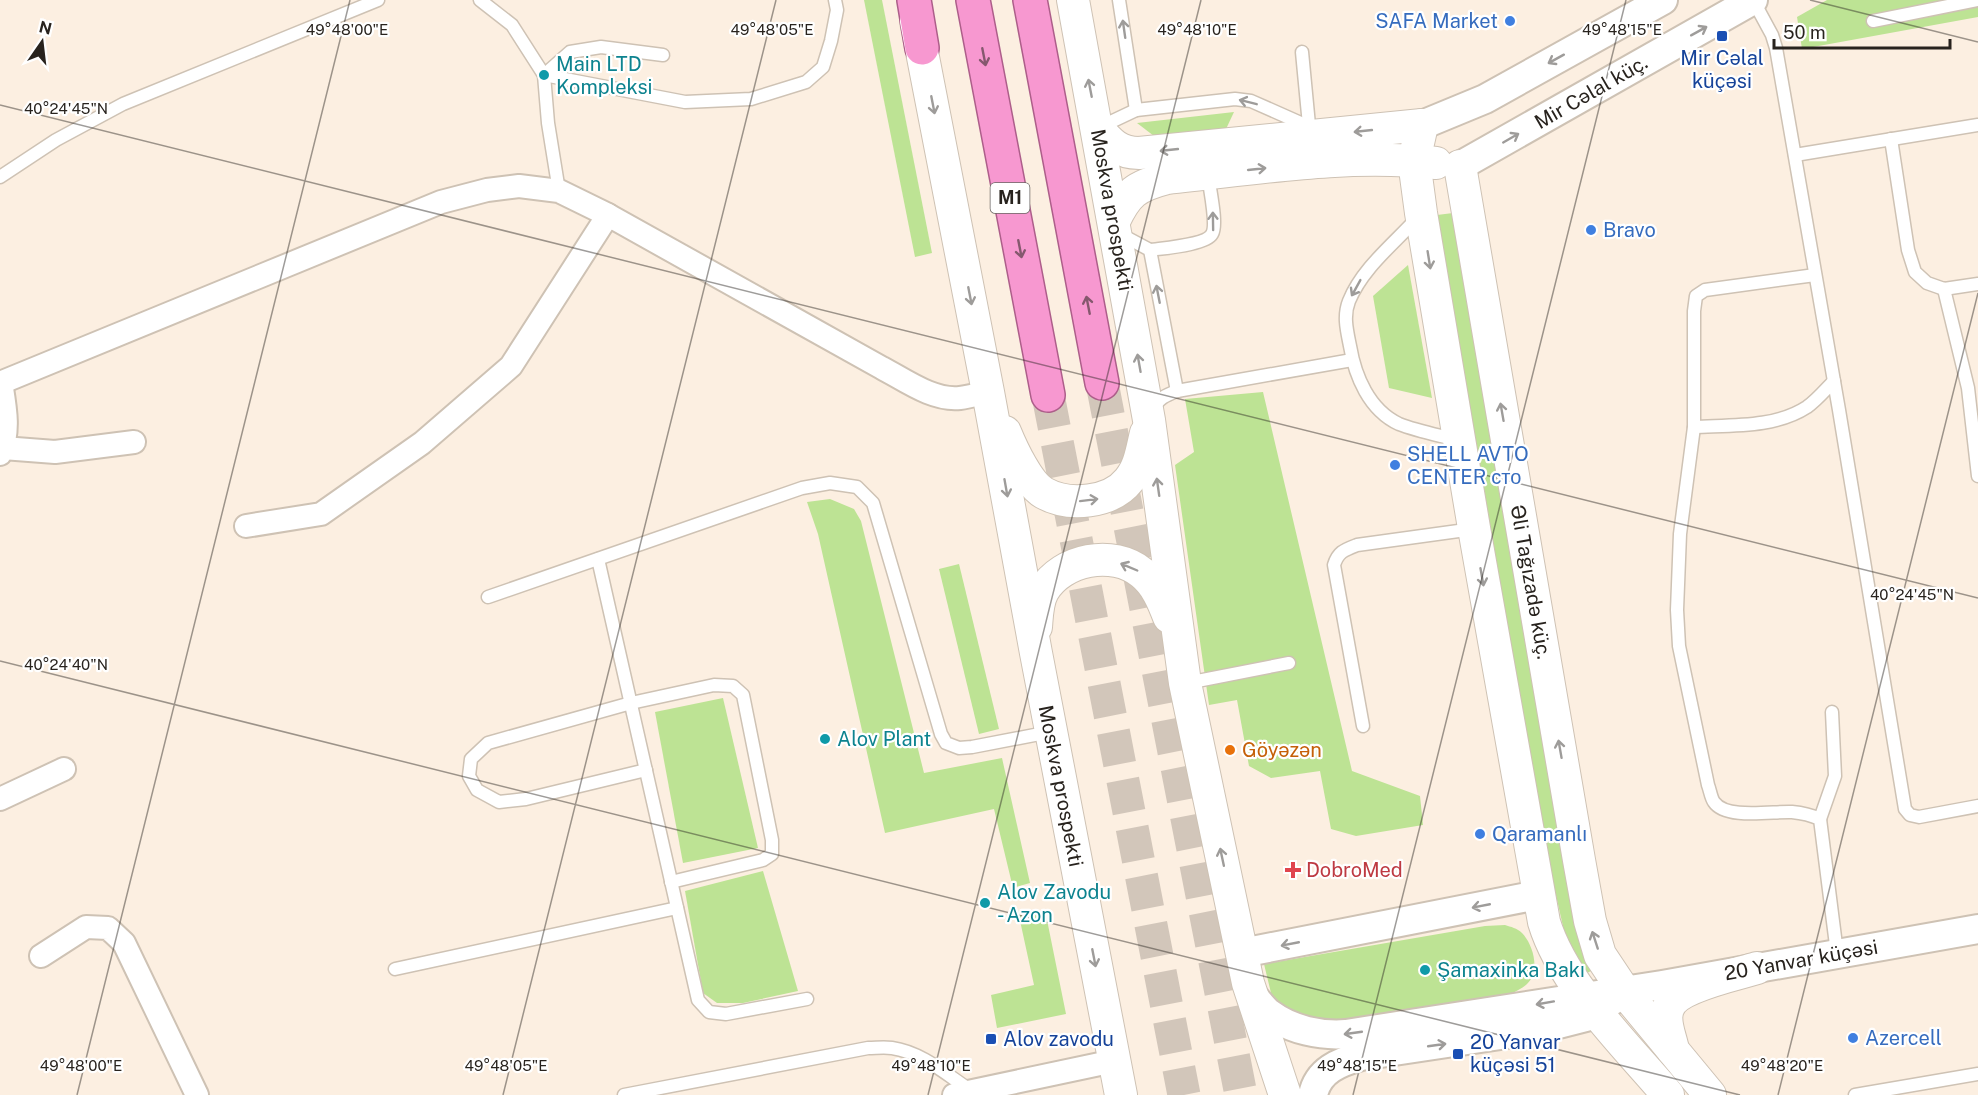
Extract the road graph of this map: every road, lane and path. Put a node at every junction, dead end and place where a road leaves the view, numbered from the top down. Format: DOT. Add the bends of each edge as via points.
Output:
graph roads {
  1 [pos="378,0"];
  2 [pos="480,0"];
  3 [pos="836,0"];
  4 [pos="912,0"];
  5 [pos="973,0"];
  6 [pos="1030,0"];
  7 [pos="1073,0"];
  8 [pos="1119,0"];
  9 [pos="1753,0"];
  10 [pos="1978,0"];
  11 [pos="1656,2"];
  12 [pos="1873,21"];
  13 [pos="922,48"];
  14 [pos="1302,52"];
  15 [pos="663,55"];
  16 [pos="544,75"];
  17 [pos="1136,110"];
  18 [pos="1422,125"];
  19 [pos="1978,125"];
  20 [pos="1097,128"];
  21 [pos="1314,130"];
  22 [pos="1891,139"];
  23 [pos="1794,155"];
  24 [pos="1414,161"];
  25 [pos="1460,166"];
  26 [pos="1208,174"];
  27 [pos="0,177"];
  28 [pos="559,190"];
  29 [pos="1468,208"];
  30 [pos="1421,213"];
  31 [pos="608,215"];
  32 [pos="1114,226"];
  33 [pos="1150,250"];
  34 [pos="1815,275"];
  35 [pos="1978,284"];
  36 [pos="1944,289"];
  37 [pos="1352,360"];
  38 [pos="1834,381"];
  39 [pos="1,383"];
  40 [pos="1102,383"];
  41 [pos="1177,391"];
  42 [pos="988,392"];
  43 [pos="1048,395"];
  44 [pos="1149,420"];
  45 [pos="1694,427"];
  46 [pos="1459,441"];
  47 [pos="134,442"];
  48 [pos="1,451"];
  49 [pos="1978,476"];
  50 [pos="246,526"];
  51 [pos="1474,528"];
  52 [pos="598,559"];
  53 [pos="488,597"];
  54 [pos="1180,649"];
  55 [pos="1036,653"];
  56 [pos="1289,663"];
  57 [pos="1185,683"];
  58 [pos="631,703"];
  59 [pos="1832,712"];
  60 [pos="1363,726"];
  61 [pos="1051,732"];
  62 [pos="64,769"];
  63 [pos="646,770"];
  64 [pos="0,799"];
  65 [pos="1978,806"];
  66 [pos="1820,819"];
  67 [pos="671,882"];
  68 [pos="1538,894"];
  69 [pos="677,908"];
  70 [pos="1978,929"];
  71 [pos="1242,953"];
  72 [pos="1837,953"];
  73 [pos="41,956"];
  74 [pos="1757,968"];
  75 [pos="395,969"];
  76 [pos="1624,991"];
  77 [pos="1251,993"];
  78 [pos="807,999"];
  79 [pos="1591,1004"];
  80 [pos="1668,1043"];
  81 [pos="1114,1061"];
  82 [pos="1978,1074"];
  83 [pos="976,1092"];
  84 [pos="197,1095"];
  85 [pos="624,1095"];
  86 [pos="1121,1095"];
  87 [pos="1285,1095"];
  88 [pos="1313,1095"];
  89 [pos="1668,1095"];
  90 [pos="1710,1095"];
  91 [pos="1855,1095"];
  1 -- 27 [label="lane" via="123,104 56,140"];
  2 -- 16 [label="lane" via="512,25"];
  3 -- 16 [label="lane" via="823,67 806,82 751,99 686,102"];
  4 -- 13 [label="highway"];
  5 -- 43 [label="highway, M1, one-way"];
  40 -- 6 [label="highway, Moskva prospekti, one-way"];
  20 -- 7 [label="main road, Moskva prospekti, one-way"];
  17 -- 8 [label="lane, one-way"];
  9 -- 23 [label="lane" via="1776,48"];
  25 -- 9 [label="street, Mir Cəlal küç., one-way"];
  10 -- 12 [label="lane"];
  11 -- 18 [label="street, one-way" via="1485,99"];
  13 -- 42 [label="main road, one-way"];
  14 -- 21 [label="lane"];
  15 -- 16 [label="lane" via="601,47 570,52"];
  16 -- 28 [label="lane"];
  17 -- 20 [label="lane"];
  21 -- 17 [label="lane, one-way" via="1251,101 1235,99"];
  18 -- 21 [label="main road, one-way"];
  18 -- 24 [label="main road"];
  18 -- 25 [label="main road"];
  19 -- 22 [label="lane"];
  21 -- 20 [label="main road, one-way" via="1129,153 1112,144"];
  20 -- 32 [label="main road, Moskva prospekti"];
  22 -- 23 [label="lane"];
  22 -- 36 [label="lane" via="1915,272 1926,283"];
  23 -- 34 [label="lane"];
  24 -- 25 [label="main road"];
  26 -- 24 [label="main road, one-way" via="1343,160"];
  24 -- 30 [label="main road"];
  25 -- 29 [label="main road, Əli Tağızadə küç."];
  26 -- 32 [label="main road" via="1145,183 1123,202"];
  33 -- 26 [label="lane, one-way" via="1204,241 1212,234"];
  28 -- 31 [label="street"];
  28 -- 39 [label="street" via="519,186 441,202"];
  29 -- 30 [label="main road" via="1455,197 1440,195"];
  76 -- 29 [label="main road, Əli Tağızadə küç., one-way" via="1600,955 1590,921"];
  30 -- 37 [label="lane, one-way" via="1369,269 1348,302 1345,318"];
  30 -- 46 [label="main road, one-way"];
  31 -- 42 [label="street" via="926,391 945,398"];
  31 -- 50 [label="street" via="511,366 422,443 321,514"];
  32 -- 33 [label="lane"];
  44 -- 32 [label="main road, Moskva prospekti, one-way"];
  41 -- 33 [label="lane, one-way"];
  34 -- 38 [label="lane"];
  34 -- 45 [label="lane" via="1705,290 1696,296"];
  35 -- 36 [label="lane"];
  36 -- 49 [label="lane" via="1968,388"];
  37 -- 41 [label="lane"];
  37 -- 46 [label="lane" via="1361,386 1378,408 1398,423"];
  38 -- 45 [label="lane" via="1810,405 1793,415 1763,422"];
  38 -- 65 [label="lane" via="1905,808 1910,815 1919,817"];
  39 -- 48 [label="street" via="6,431"];
  41 -- 44 [label="lane" via="1156,404"];
  42 -- 44 [label="main road, one-way" via="1029,477 1043,493 1069,501 1094,500 1118,492 1130,480 1139,463"];
  42 -- 55 [label="main road, one-way"];
  54 -- 44 [label="main road, Moskva prospekti, one-way"];
  45 -- 66 [label="lane" via="1680,534 1679,646 1708,785 1714,802 1731,813 1792,812"];
  46 -- 51 [label="main road"];
  47 -- 48 [label="street" via="56,452"];
  51 -- 60 [label="lane" via="1357,545 1337,555 1334,565"];
  51 -- 68 [label="main road, one-way"];
  52 -- 53 [label="lane"];
  52 -- 58 [label="lane"];
  52 -- 61 [label="lane" via="802,488 830,483 857,487 873,503 946,743 972,747"];
  54 -- 55 [label="main road, one-way" via="1153,585 1126,564 1106,560 1078,564 1054,577 1042,592 1037,611"];
  54 -- 57 [label="main road"];
  55 -- 61 [label="main road, Moskva prospekti"];
  56 -- 57 [label="lane"];
  71 -- 57 [label="main road, one-way"];
  58 -- 63 [label="lane"];
  58 -- 63 [label="lane" via="488,743 471,759 469,776 477,790 499,802"];
  58 -- 67 [label="lane" via="714,685 733,686 743,695 772,854 763,860"];
  59 -- 66 [label="lane" via="1835,776"];
  61 -- 81 [label="main road, Moskva prospekti, one-way"];
  62 -- 64 [label="street"];
  63 -- 67 [label="lane"];
  66 -- 72 [label="lane"];
  67 -- 69 [label="lane"];
  68 -- 71 [label="street, one-way"];
  68 -- 79 [label="main road" via="1551,944"];
  69 -- 75 [label="lane"];
  69 -- 78 [label="lane" via="698,1000 709,1012 726,1014"];
  70 -- 72 [label="street, 20 Yanvar küçəsi"];
  71 -- 77 [label="main road"];
  72 -- 74 [label="street, 20 Yanvar küçəsi"];
  73 -- 84 [label="street" via="86,927 108,928 124,943"];
  74 -- 76 [label="street, 20 Yanvar küçəsi"];
  74 -- 80 [label="main road" via="1696,987 1671,1001 1666,1018"];
  76 -- 79 [label="street, 20 Yanvar küçəsi"];
  76 -- 80 [label="main road, Əli Tağızadə küç."];
  79 -- 77 [label="street, one-way" via="1335,1035 1280,1021"];
  77 -- 87 [label="main road"];
  88 -- 79 [label="street, one-way" via="1325,1072 1344,1061 1539,1029 1575,1020"];
  79 -- 89 [label="main road"];
  80 -- 90 [label="main road, Əli Tağızadə küç."];
  81 -- 83 [label="street"];
  81 -- 86 [label="main road, Moskva prospekti"];
  82 -- 91 [label="lane"];
  83 -- 85 [label="lane" via="909,1053 868,1048"];
}
